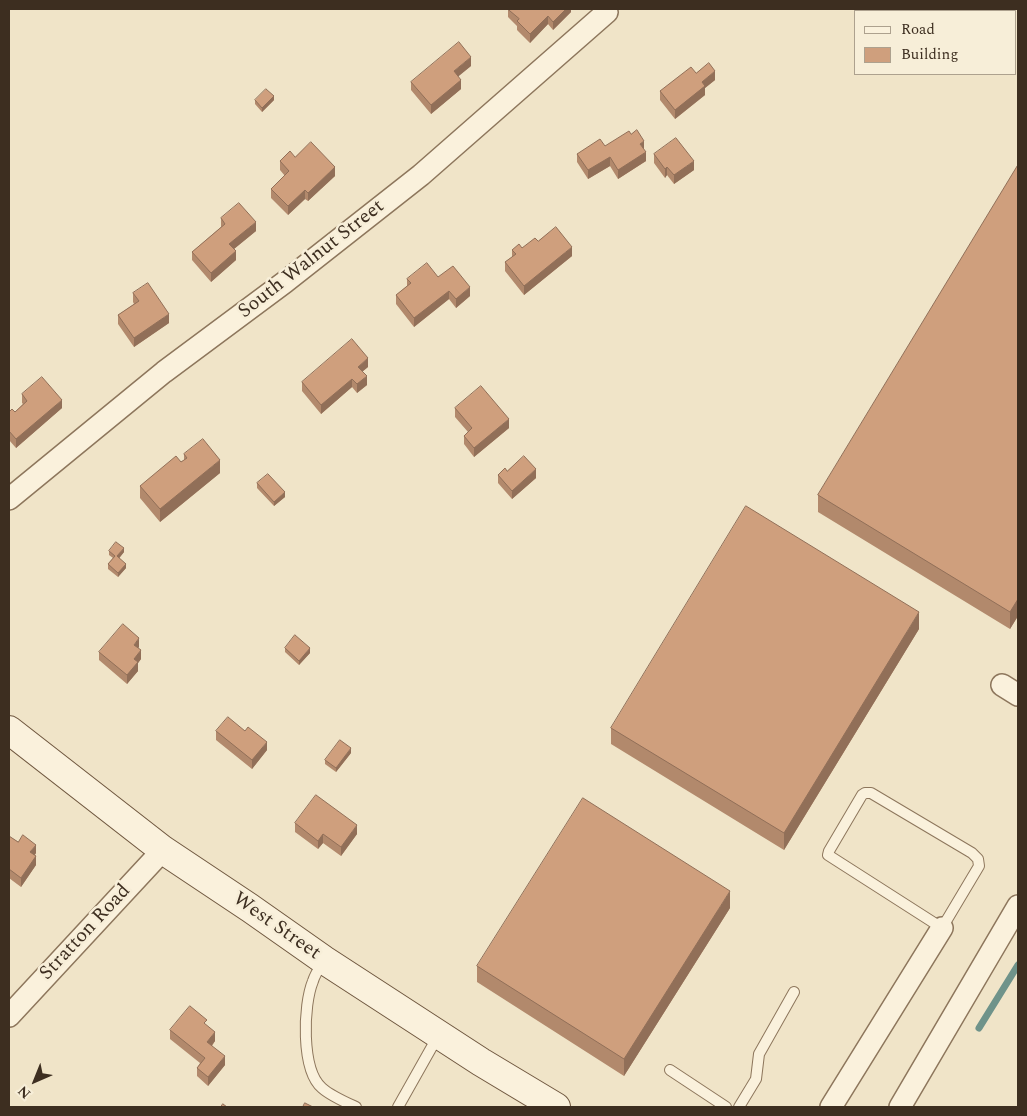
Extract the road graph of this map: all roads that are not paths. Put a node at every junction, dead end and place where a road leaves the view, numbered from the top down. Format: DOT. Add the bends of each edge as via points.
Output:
graph roads {
  1 [pos="608,12"];
  2 [pos="9,498"];
  3 [pos="9,730"];
  4 [pos="163,850"];
  5 [pos="1018,906"];
  6 [pos="942,928"];
  7 [pos="324,960"];
  8 [pos="794,992"];
  9 [pos="9,1016"];
  10 [pos="439,1034"];
  11 [pos="670,1070"];
  12 [pos="356,1107"];
  13 [pos="398,1107"];
  14 [pos="556,1107"];
  15 [pos="726,1107"];
  16 [pos="739,1107"];
  17 [pos="831,1107"];
  18 [pos="900,1107"];
  1 -- 2 [label="street, South Walnut Street" via="421,175 164,372"];
  3 -- 4 [label="street, West Street"];
  4 -- 7 [label="street, West Street"];
  4 -- 9 [label="street, Stratton Road"];
  5 -- 18 [label="street"];
  6 -- 6 [label="lane" via="979,866 978,859 871,793 865,793 828,855"];
  6 -- 17 [label="street"];
  7 -- 10 [label="street, West Street"];
  7 -- 12 [label="lane" via="312,981 307,1008 305,1037 310,1063 322,1088"];
  8 -- 16 [label="lane" via="759,1054 756,1079"];
  10 -- 13 [label="lane"];
  10 -- 14 [label="street, West Street"];
  11 -- 15 [label="lane"];
}
